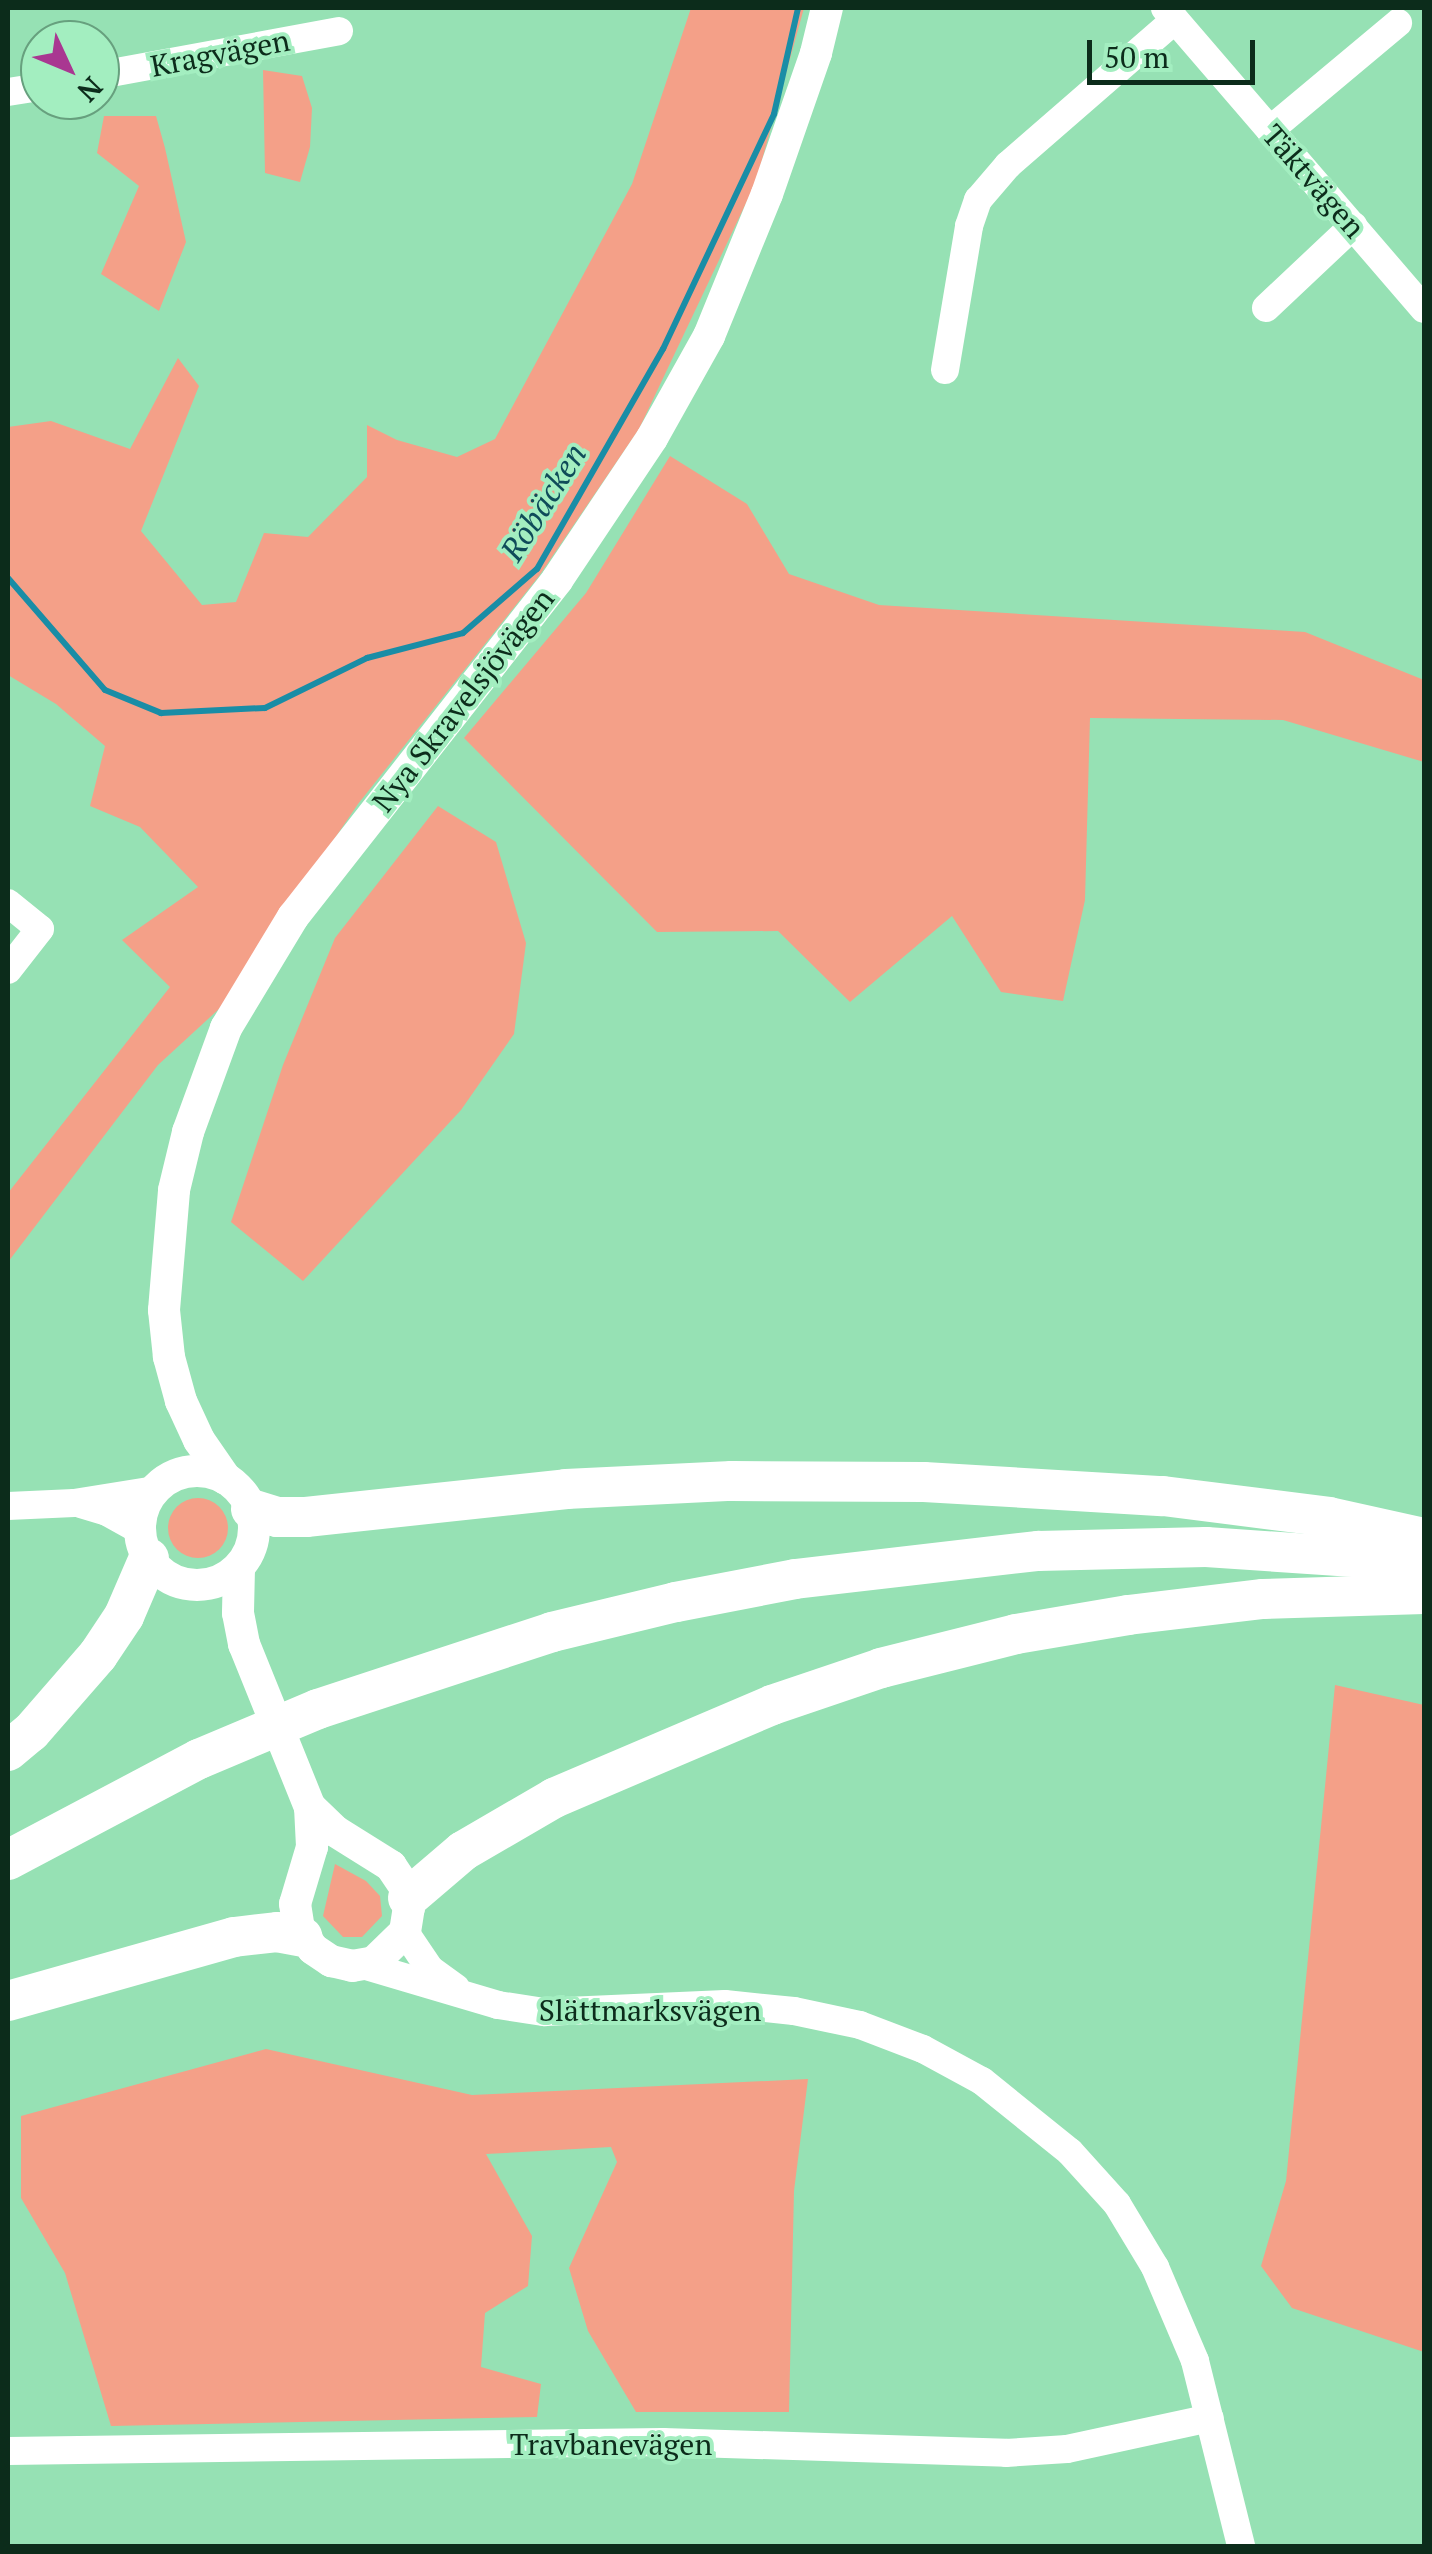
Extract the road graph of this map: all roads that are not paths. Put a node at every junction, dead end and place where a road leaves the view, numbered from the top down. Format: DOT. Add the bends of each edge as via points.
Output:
graph roads {
  1 [pos="827,8"];
  2 [pos="1170,14"];
  3 [pos="1398,23"];
  4 [pos="339,31"];
  5 [pos="120,72"];
  6 [pos="1270,130"];
  7 [pos="1352,226"];
  8 [pos="1266,308"];
  9 [pos="1424,309"];
  10 [pos="945,370"];
  11 [pos="8,903"];
  12 [pos="8,970"];
  13 [pos="181,1402"];
  14 [pos="165,1483"];
  15 [pos="239,1494"];
  16 [pos="74,1503"];
  17 [pos="8,1506"];
  18 [pos="1424,1539"];
  19 [pos="144,1544"];
  20 [pos="1424,1562"];
  21 [pos="239,1568"];
  22 [pos="186,1584"];
  23 [pos="1424,1594"];
  24 [pos="244,1644"];
  25 [pos="8,1751"];
  26 [pos="310,1807"];
  27 [pos="8,1838"];
  28 [pos="8,1860"];
  29 [pos="407,1915"];
  30 [pos="303,1937"];
  31 [pos="363,1965"];
  32 [pos="476,1998"];
  33 [pos="8,2001"];
  34 [pos="1210,2418"];
  35 [pos="8,2451"];
  36 [pos="1241,2546"];
  1 -- 13 [label="main road, Nya Skravelsjövägen" via="767,194 709,336 652,438 558,580 293,916 226,1028 174,1190 164,1310"];
  2 -- 6 [label="street, Täktvägen"];
  2 -- 10 [label="street" via="978,200"];
  3 -- 6 [label="street"];
  4 -- 5 [label="street, Kragvägen"];
  6 -- 7 [label="street, Täktvägen"];
  7 -- 8 [label="street"];
  7 -- 9 [label="street, Täktvägen"];
  11 -- 12 [label="street" via="40,930"];
  13 -- 14 [label="main road, Nya Skravelsjövägen" via="184,1435"];
  13 -- 15 [label="main road, Nya Skravelsjövägen"];
  14 -- 15 [label="main road" via="201,1471"];
  14 -- 16 [label="street"];
  14 -- 19 [label="main road" via="144,1509"];
  15 -- 18 [label="highway" via="277,1518 566,1489 924,1482 1163,1496 1328,1517"];
  15 -- 21 [label="main road" via="254,1536"];
  16 -- 17 [label="street"];
  16 -- 19 [label="street" via="107,1512"];
  18 -- 27 [label="highway" via="1209,1530 1039,1532 670,1582 440,1646 316,1690 107,1784"];
  19 -- 22 [label="main road" via="169,1578"];
  19 -- 25 [label="highway" via="124,1616 57,1705"];
  20 -- 28 [label="highway" via="1206,1547 1038,1551 795,1579 676,1602 552,1632 318,1709 199,1760"];
  21 -- 22 [label="main road" via="219,1582"];
  21 -- 24 [label="main road"];
  22 -- 24 [label="main road"];
  23 -- 29 [label="highway" via="1128,1614 881,1668 772,1705 554,1798 463,1851"];
  24 -- 26 [label="main road"];
  26 -- 29 [label="main road" via="390,1866"];
  26 -- 30 [label="main road" via="312,1847 296,1904"];
  29 -- 31 [label="main road" via="384,1957"];
  29 -- 32 [label="street, Slättmarksvägen" via="430,1969"];
  30 -- 31 [label="main road" via="331,1962"];
  30 -- 33 [label="highway" via="234,1937"];
  31 -- 32 [label="street, Slättmarksvägen"];
  32 -- 34 [label="street, Slättmarksvägen" via="544,2012 725,2004 794,2011 860,2025 982,2081 1070,2152 1117,2204 1176,2310"];
  34 -- 35 [label="street, Travbanevägen" via="1067,2449 1006,2453 662,2442"];
  34 -- 36 [label="street, Slättmarksvägen"];
}
